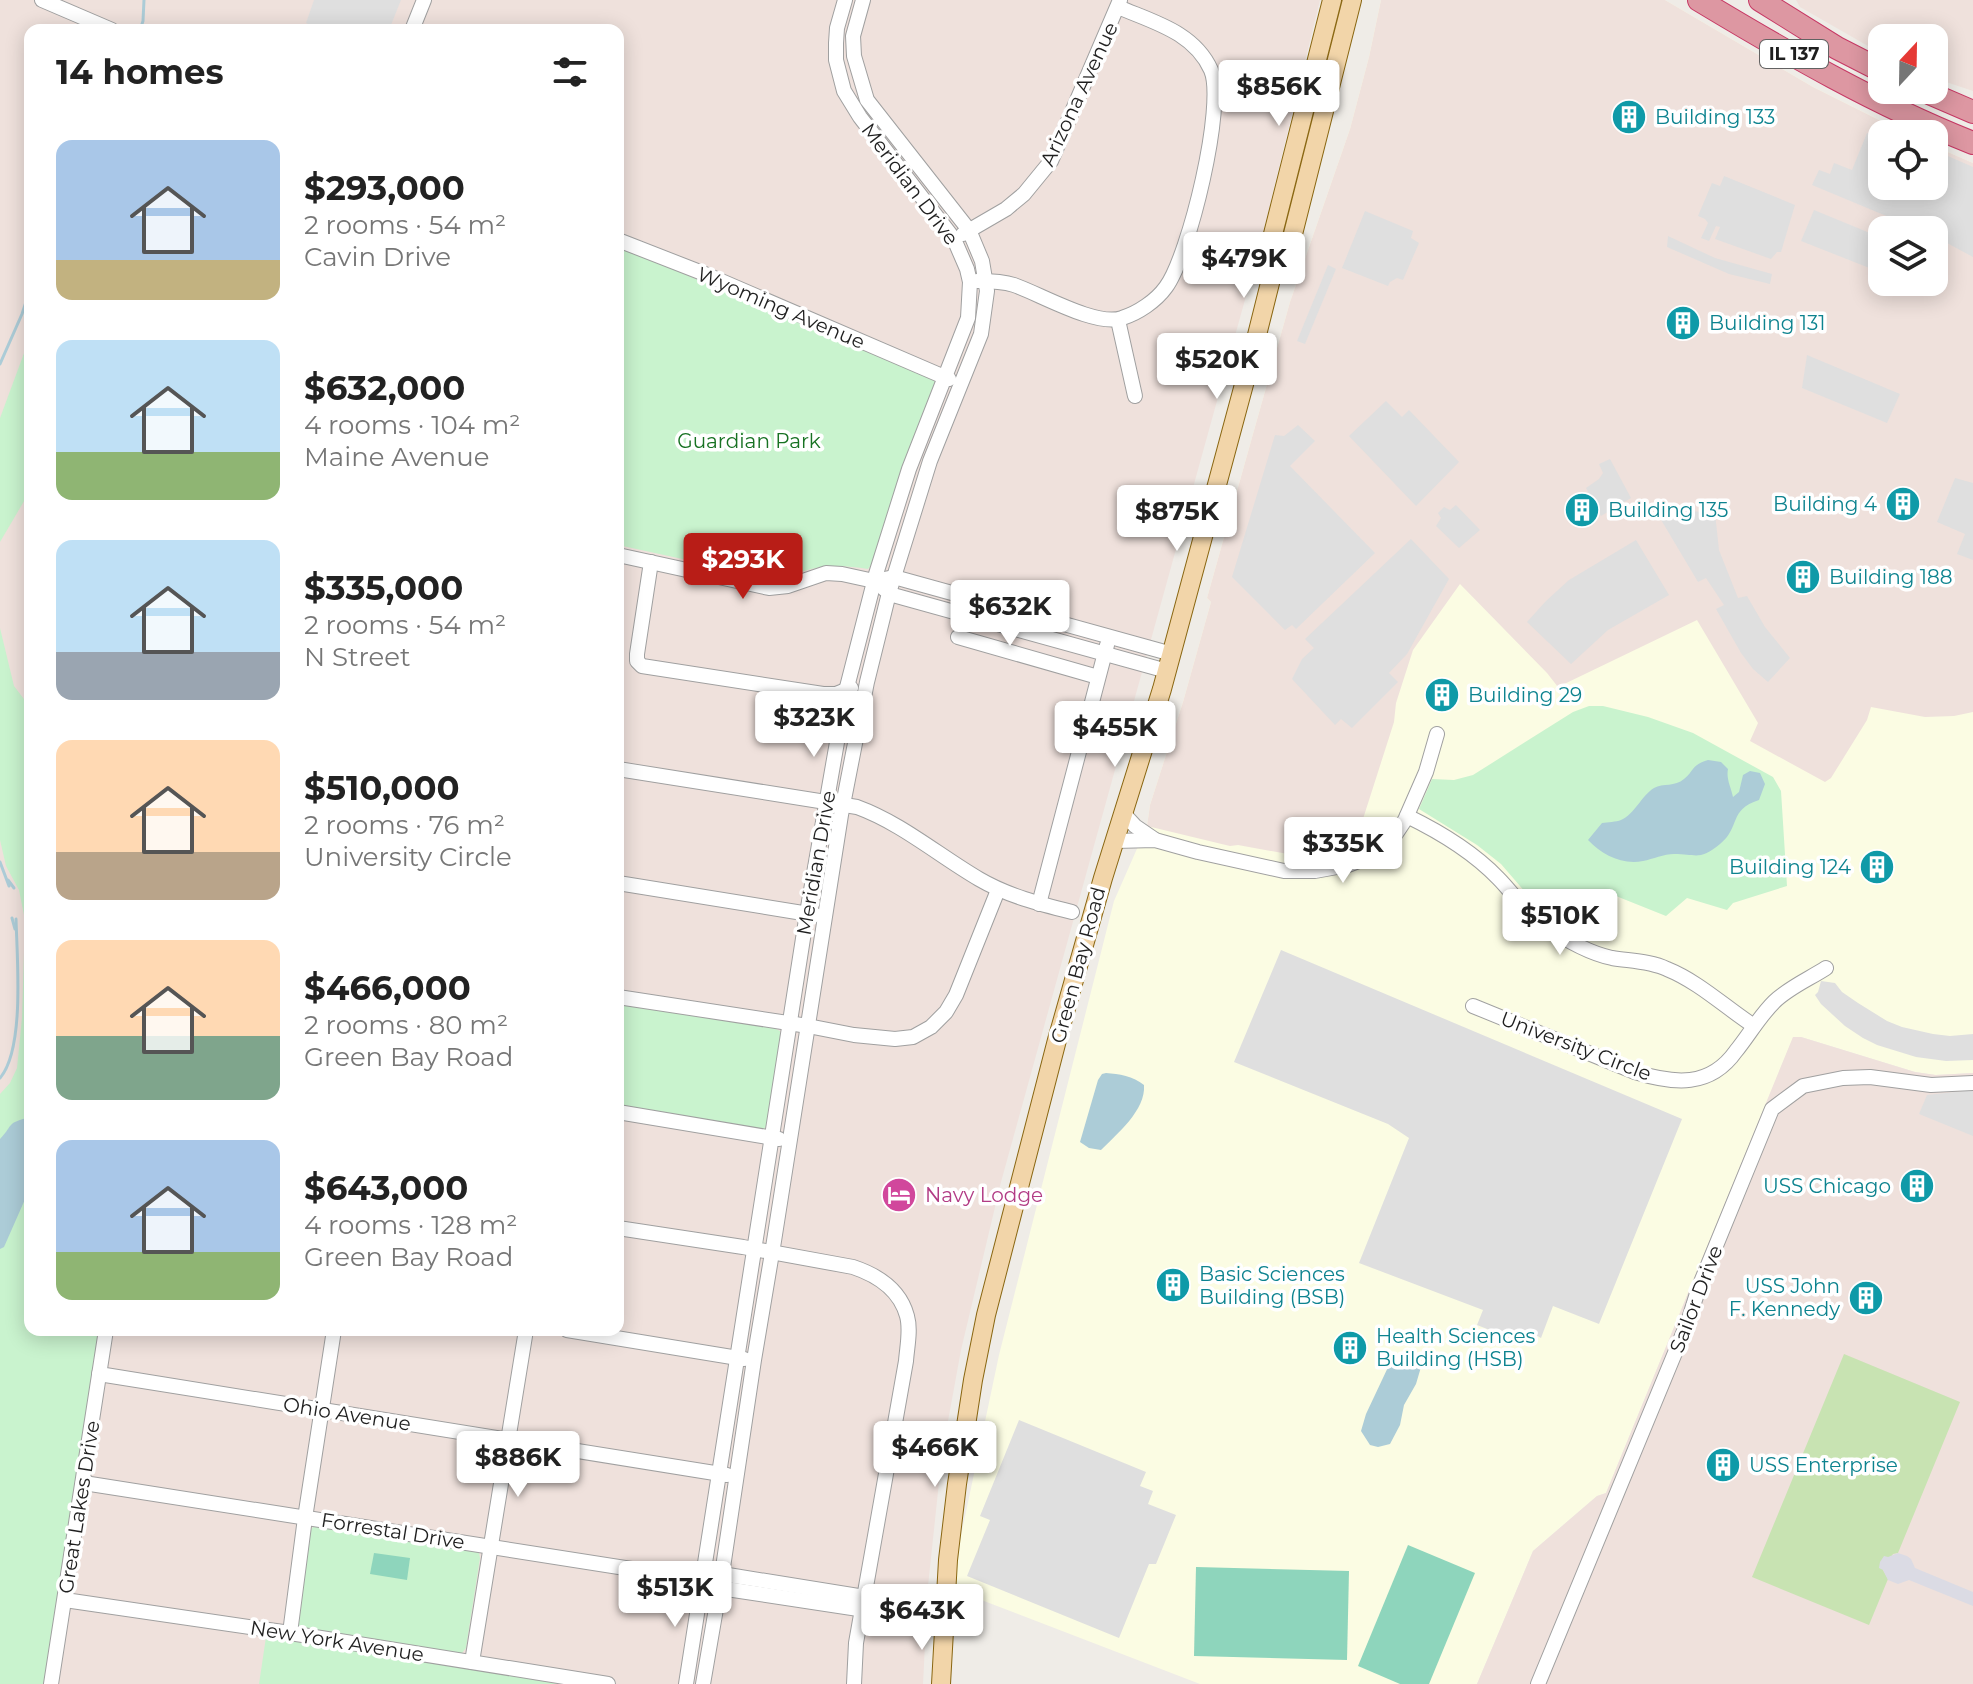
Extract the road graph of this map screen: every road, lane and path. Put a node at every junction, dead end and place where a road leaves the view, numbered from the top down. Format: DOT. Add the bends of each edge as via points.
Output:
graph roads {
  1 [pos="42,0"];
  2 [pos="424,0"];
  3 [pos="845,0"];
  4 [pos="863,0"];
  5 [pos="1332,0"];
  6 [pos="1352,0"];
  7 [pos="1699,0"];
  8 [pos="1760,0"];
  9 [pos="1119,3"];
  10 [pos="98,24"];
  11 [pos="414,24"];
  12 [pos="1868,64"];
  13 [pos="1868,87"];
  14 [pos="1948,101"];
  15 [pos="1901,104"];
  16 [pos="1973,112"];
  17 [pos="1973,143"];
  18 [pos="969,230"];
  19 [pos="954,239"];
  20 [pos="624,242"];
  21 [pos="1276,259"];
  22 [pos="986,281"];
  23 [pos="970,282"];
  24 [pos="1118,320"];
  25 [pos="944,377"];
  26 [pos="961,385"];
  27 [pos="1135,396"];
  28 [pos="624,556"];
  29 [pos="651,562"];
  30 [pos="894,577"];
  31 [pos="874,581"];
  32 [pos="889,593"];
  33 [pos="958,637"];
  34 [pos="1109,637"];
  35 [pos="1104,655"];
  36 [pos="1170,663"];
  37 [pos="1098,677"];
  38 [pos="867,682"];
  39 [pos="846,691"];
  40 [pos="1437,734"];
  41 [pos="624,770"];
  42 [pos="826,801"];
  43 [pos="843,804"];
  44 [pos="1123,813"];
  45 [pos="1407,816"];
  46 [pos="1155,840"];
  47 [pos="1115,841"];
  48 [pos="624,884"];
  49 [pos="998,890"];
  50 [pos="1039,904"];
  51 [pos="1072,912"];
  52 [pos="807,913"];
  53 [pos="825,916"];
  54 [pos="1826,968"];
  55 [pos="624,998"];
  56 [pos="1473,1006"];
  57 [pos="789,1024"];
  58 [pos="808,1026"];
  59 [pos="1754,1026"];
  60 [pos="1973,1083"];
  61 [pos="624,1113"];
  62 [pos="771,1138"];
  63 [pos="789,1141"];
  64 [pos="624,1229"];
  65 [pos="755,1250"];
  66 [pos="772,1252"];
  67 [pos="105,1336"];
  68 [pos="333,1336"];
  69 [pos="525,1336"];
  70 [pos="603,1336"];
  71 [pos="737,1358"];
  72 [pos="754,1360"];
  73 [pos="99,1374"];
  74 [pos="323,1410"];
  75 [pos="508,1440"];
  76 [pos="718,1474"];
  77 [pos="736,1477"];
  78 [pos="84,1483"];
  79 [pos="305,1518"];
  80 [pos="490,1546"];
  81 [pos="702,1580"];
  82 [pos="721,1581"];
  83 [pos="65,1600"];
  84 [pos="864,1604"];
  85 [pos="944,1616"];
  86 [pos="290,1633"];
  87 [pos="472,1662"];
  88 [pos="51,1684"];
  89 [pos="608,1684"];
  90 [pos="686,1684"];
  91 [pos="703,1684"];
  92 [pos="854,1684"];
  93 [pos="941,1684"];
  94 [pos="1538,1684"];
  1 -- 10 [label="street"];
  2 -- 11 [label="street"];
  3 -- 19 [label="street, Meridian Drive" via="836,51 844,91"];
  4 -- 18 [label="street, Meridian Drive" via="853,36 867,100"];
  5 -- 21 [label="main road, Green Bay Road" via="1273,234"];
  6 -- 21 [label="main road, Green Bay Road" via="1292,238"];
  7 -- 13 [label="highway, IL 137"];
  8 -- 12 [label="highway, IL 137"];
  9 -- 18 [label="street, Arizona Avenue" via="1051,161 1024,194"];
  9 -- 24 [label="street" via="1182,35 1204,57 1216,85 1200,197 1176,268 1156,298"];
  14 -- 16 [label="highway"];
  15 -- 17 [label="highway, IL 137"];
  18 -- 19 [label="street, Arizona Avenue"];
  18 -- 22 [label="street, Meridian Drive"];
  19 -- 23 [label="street, Meridian Drive"];
  20 -- 25 [label="street, Wyoming Avenue"];
  21 -- 36 [label="main road, Green Bay Road"];
  22 -- 23 [label="street"];
  22 -- 24 [label="street" via="1010,283 1086,315"];
  22 -- 26 [label="street, Meridian Drive" via="984,323"];
  23 -- 25 [label="street, Meridian Drive" via="964,333"];
  24 -- 27 [label="street"];
  25 -- 26 [label="street, Wyoming Avenue"];
  25 -- 31 [label="street, Meridian Drive"];
  26 -- 30 [label="street, Meridian Drive" via="930,461"];
  28 -- 29 [label="street"];
  29 -- 31 [label="street" via="769,588 826,573"];
  29 -- 39 [label="street" via="637,654 642,666 823,694"];
  30 -- 31 [label="street"];
  30 -- 32 [label="street, Meridian Drive"];
  30 -- 34 [label="street"];
  31 -- 32 [label="street"];
  31 -- 39 [label="street, Meridian Drive"];
  32 -- 35 [label="street"];
  32 -- 38 [label="street, Meridian Drive"];
  33 -- 37 [label="street"];
  34 -- 35 [label="street"];
  34 -- 36 [label="street"];
  35 -- 36 [label="street"];
  35 -- 37 [label="street"];
  36 -- 44 [label="main road, Green Bay Road"];
  37 -- 50 [label="street"];
  38 -- 39 [label="street"];
  38 -- 43 [label="street, Meridian Drive"];
  39 -- 42 [label="street, Meridian Drive"];
  40 -- 45 [label="street"];
  41 -- 42 [label="street"];
  42 -- 43 [label="street"];
  42 -- 52 [label="street, Meridian Drive"];
  43 -- 49 [label="street" via="877,815"];
  43 -- 53 [label="street, Meridian Drive"];
  44 -- 46 [label="street"];
  44 -- 47 [label="main road, Green Bay Road"];
  45 -- 46 [label="street" via="1383,848 1367,858 1315,871 1284,871"];
  45 -- 59 [label="street" via="1475,858 1541,923 1601,955 1670,970"];
  46 -- 47 [label="street"];
  47 -- 85 [label="main road, Green Bay Road" via="986,1315 957,1484"];
  48 -- 52 [label="street"];
  49 -- 50 [label="street"];
  49 -- 58 [label="street" via="956,995 940,1020 924,1032 895,1039"];
  50 -- 51 [label="street"];
  52 -- 53 [label="street"];
  52 -- 57 [label="street, Meridian Drive"];
  53 -- 58 [label="street, Meridian Drive"];
  54 -- 59 [label="street, University Circle" via="1776,1000"];
  55 -- 57 [label="street"];
  56 -- 59 [label="street, University Circle" via="1635,1072 1672,1081 1699,1078 1725,1064"];
  57 -- 58 [label="street"];
  57 -- 62 [label="street, Meridian Drive"];
  58 -- 63 [label="street, Meridian Drive"];
  60 -- 94 [label="street, Sailor Drive" via="1843,1078 1803,1086 1772,1109"];
  61 -- 62 [label="street"];
  62 -- 63 [label="street"];
  62 -- 65 [label="street, Meridian Drive"];
  63 -- 66 [label="street, Meridian Drive"];
  64 -- 65 [label="street"];
  65 -- 66 [label="street"];
  65 -- 71 [label="street, Meridian Drive"];
  66 -- 72 [label="street, Meridian Drive"];
  66 -- 84 [label="street" via="870,1273 889,1285 907,1316 906,1361"];
  67 -- 73 [label="street, Great Lakes Drive"];
  68 -- 74 [label="street"];
  69 -- 75 [label="street"];
  70 -- 71 [label="street"];
  71 -- 72 [label="street"];
  71 -- 76 [label="street, Meridian Drive"];
  72 -- 77 [label="street, Meridian Drive"];
  73 -- 74 [label="street, Ohio Avenue"];
  73 -- 78 [label="street, Great Lakes Drive"];
  74 -- 75 [label="street, Ohio Avenue"];
  74 -- 79 [label="street"];
  75 -- 76 [label="street, Ohio Avenue"];
  75 -- 80 [label="street"];
  76 -- 77 [label="street, Ohio Avenue"];
  76 -- 81 [label="street, Meridian Drive"];
  77 -- 82 [label="street, Meridian Drive"];
  78 -- 79 [label="street, Forrestal Drive"];
  78 -- 83 [label="street, Great Lakes Drive"];
  79 -- 80 [label="street, Forrestal Drive"];
  79 -- 86 [label="street"];
  80 -- 81 [label="street, Forrestal Drive"];
  80 -- 87 [label="street"];
  81 -- 82 [label="street, Forrestal Drive"];
  81 -- 90 [label="street, Meridian Drive"];
  82 -- 84 [label="street, Forrestal Drive"];
  82 -- 91 [label="street, Meridian Drive"];
  83 -- 86 [label="street, New York Avenue"];
  83 -- 88 [label="street, Great Lakes Drive"];
  84 -- 85 [label="street, Forrestal Drive"];
  84 -- 92 [label="street"];
  85 -- 93 [label="main road, Green Bay Road"];
  86 -- 87 [label="street, New York Avenue"];
  87 -- 89 [label="street, New York Avenue"];
}
